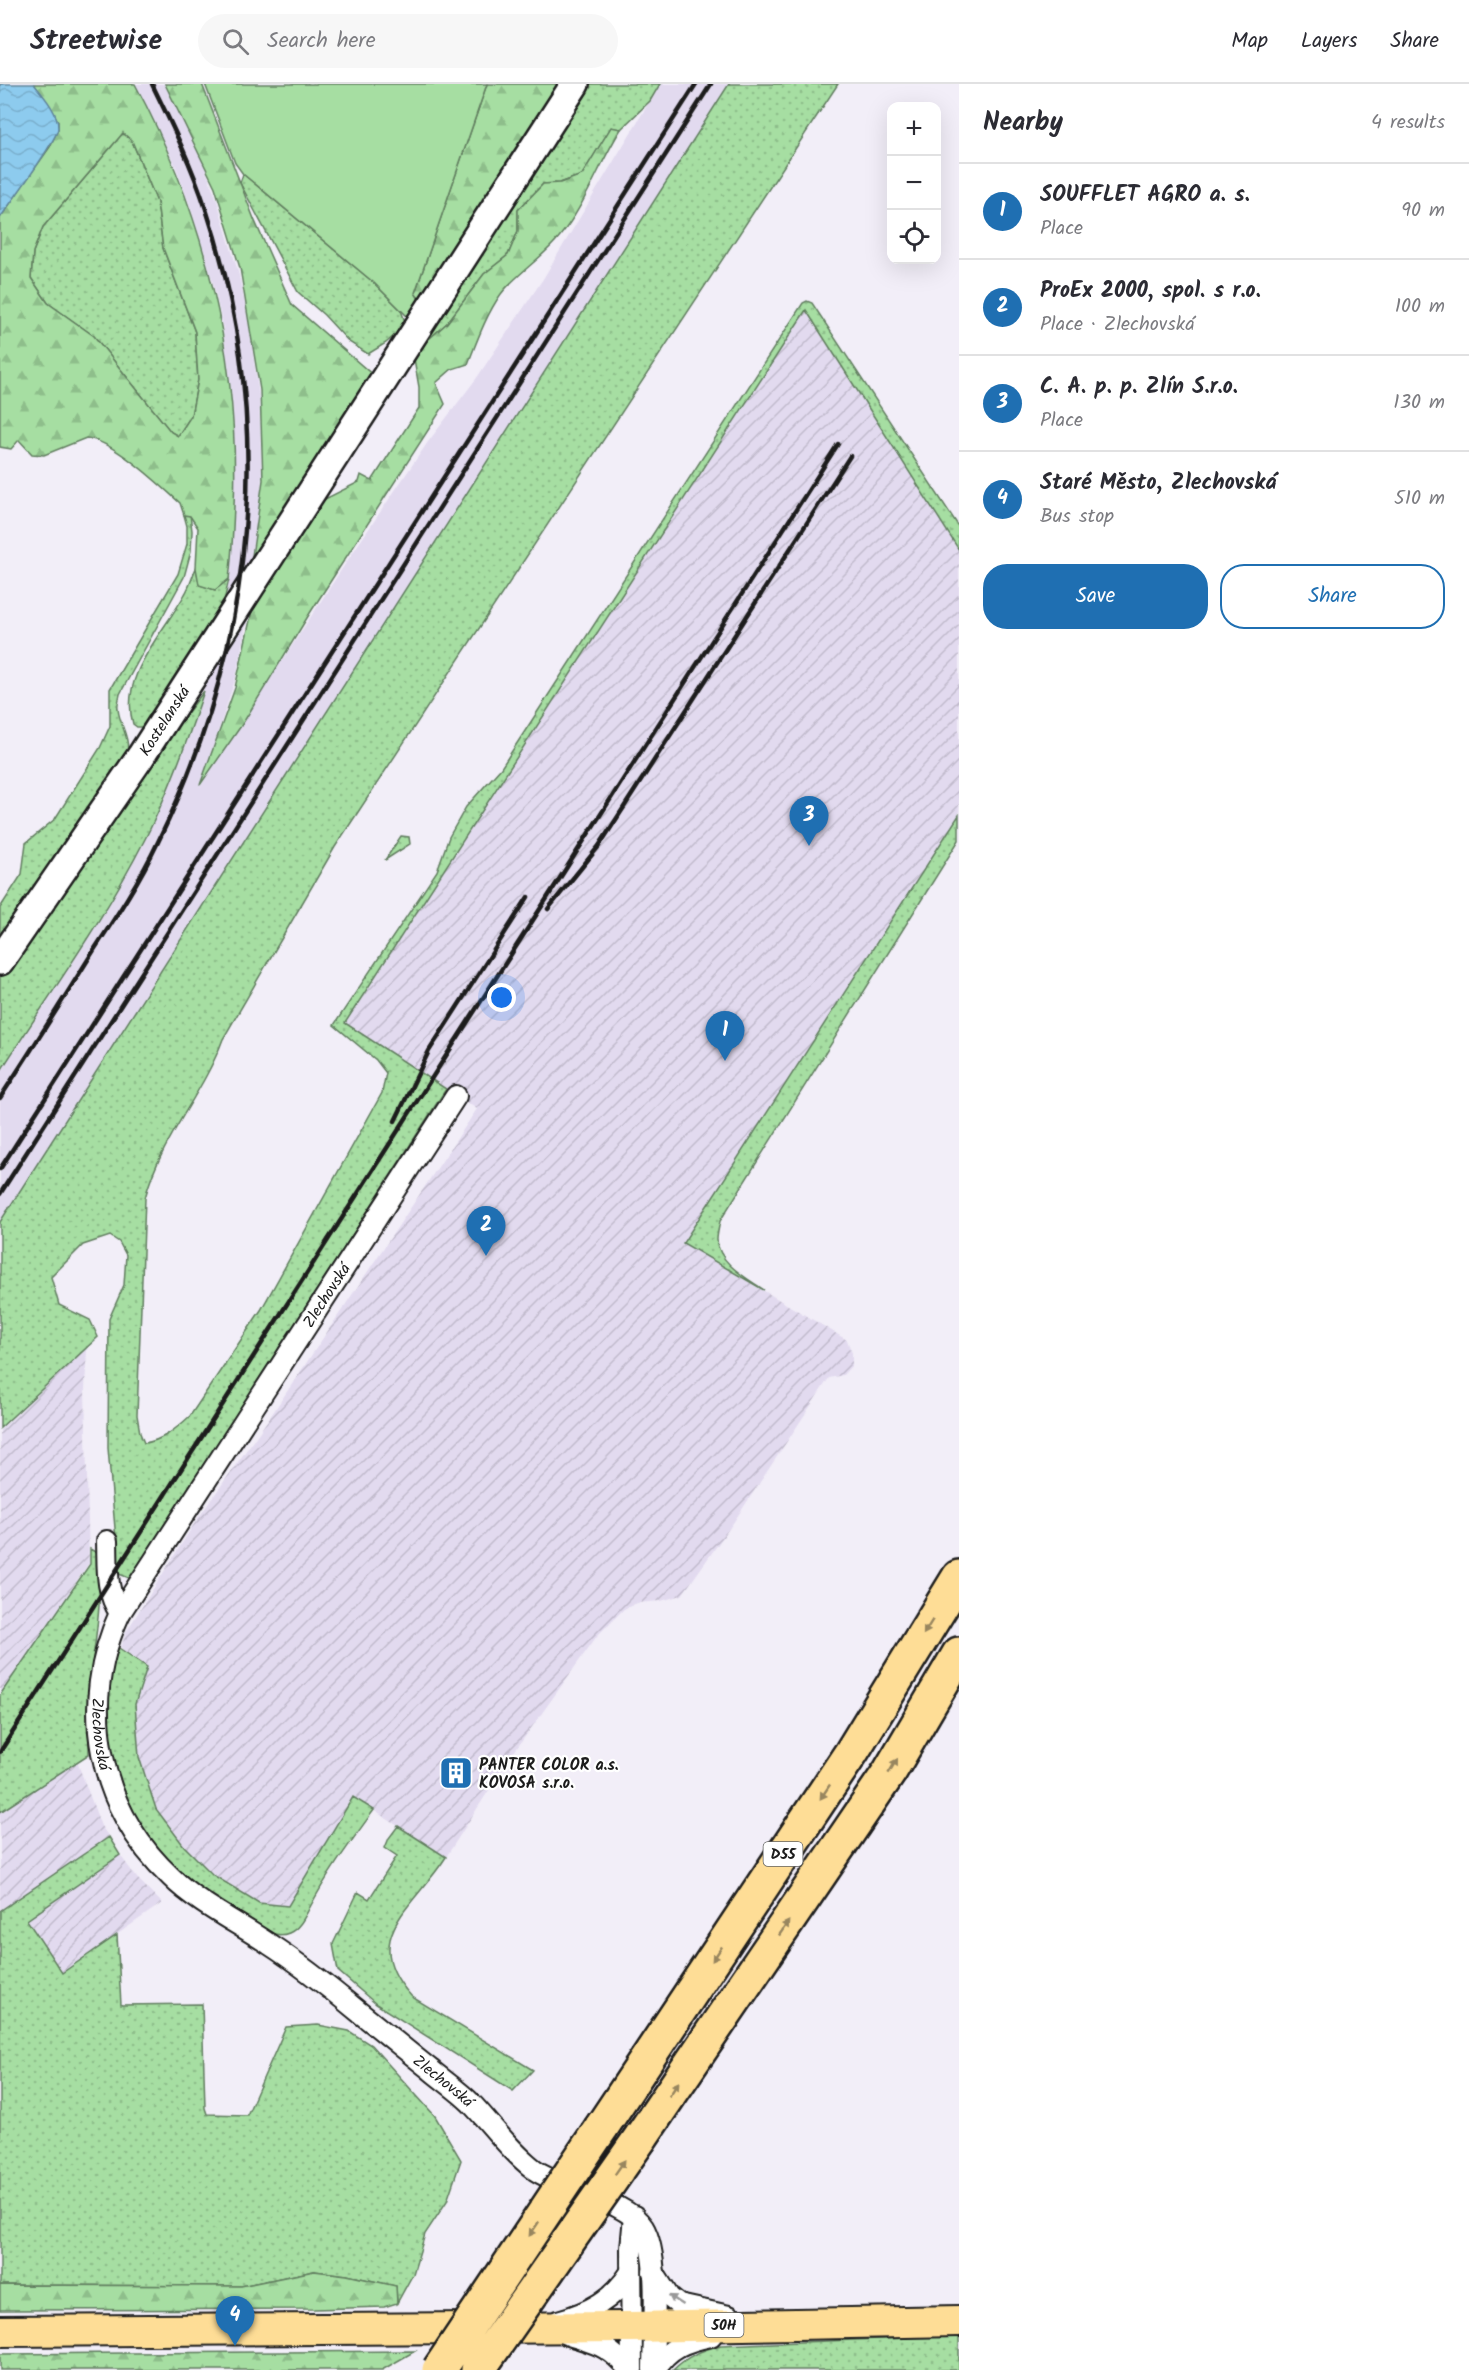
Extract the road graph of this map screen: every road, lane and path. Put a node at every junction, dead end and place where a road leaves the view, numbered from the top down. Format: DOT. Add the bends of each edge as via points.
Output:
graph roads {
  1 [pos="575,84"];
  2 [pos="0,961"];
  3 [pos="456,1096"];
  4 [pos="107,1541"];
  5 [pos="959,1577"];
  6 [pos="120,1613"];
  7 [pos="959,1654"];
  8 [pos="634,2216"];
  9 [pos="653,2271"];
  10 [pos="631,2272"];
  11 [pos="959,2321"];
  12 [pos="794,2323"];
  13 [pos="642,2326"];
  14 [pos="534,2327"];
  15 [pos="0,2331"];
  16 [pos="439,2370"];
  17 [pos="478,2370"];
  18 [pos="631,2370"];
  19 [pos="654,2370"];
  1 -- 2 [label="main road, Kostelanská" via="141,756"];
  3 -- 6 [label="street, Zlechovská"];
  4 -- 6 [label="street" via="108,1584"];
  5 -- 16 [label="highway, D55, one-way, bridge" via="851,1753"];
  6 -- 8 [label="street, Zlechovská" via="108,1638 100,1675 98,1735 119,1807 161,1867 172,1879 297,1963 357,2010 469,2102 535,2169"];
  17 -- 7 [label="highway, D55, one-way, bridge" via="890,1771"];
  8 -- 9 [label="street" via="644,2228"];
  8 -- 10 [label="street"];
  12 -- 9 [label="street, one-way" via="741,2318 679,2305 669,2297"];
  9 -- 13 [label="street"];
  10 -- 13 [label="street"];
  10 -- 14 [label="street" via="620,2288 600,2304 576,2316"];
  11 -- 12 [label="main road, 50H"];
  12 -- 13 [label="main road, 50H"];
  12 -- 19 [label="street" via="688,2340 663,2357"];
  13 -- 14 [label="main road, 50H"];
  13 -- 18 [label="street"];
  13 -- 19 [label="street"];
  14 -- 15 [label="main road, 50H"];
  14 -- 18 [label="street" via="600,2345"];
}
